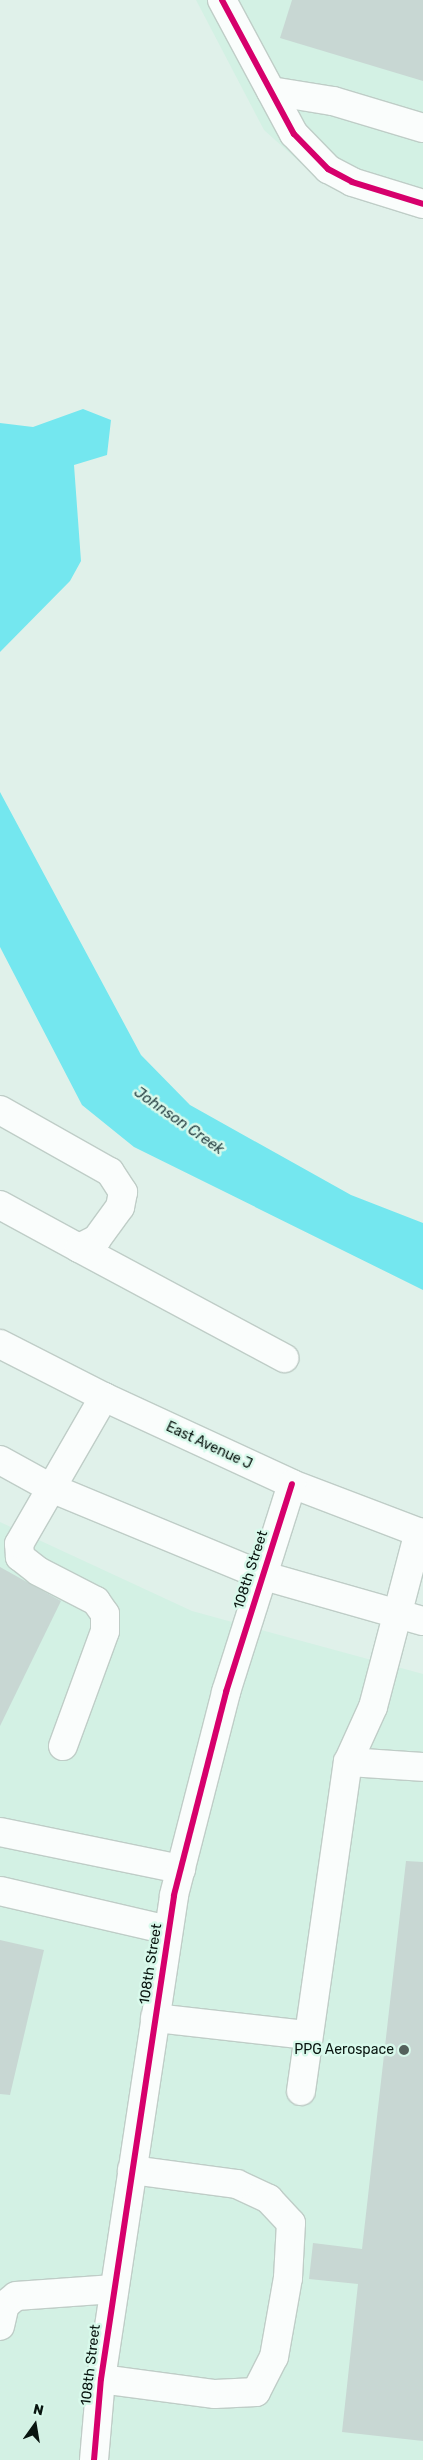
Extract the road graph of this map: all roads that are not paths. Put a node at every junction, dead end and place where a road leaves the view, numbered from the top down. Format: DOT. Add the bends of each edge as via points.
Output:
graph roads {
  1 [pos="222,0"];
  2 [pos="271,91"];
  3 [pos="423,128"];
  4 [pos="423,204"];
  5 [pos="0,1110"];
  6 [pos="0,1205"];
  7 [pos="79,1248"];
  8 [pos="0,1344"];
  9 [pos="284,1358"];
  10 [pos="104,1397"];
  11 [pos="0,1460"];
  12 [pos="292,1484"];
  13 [pos="51,1488"];
  14 [pos="421,1533"];
  15 [pos="261,1575"];
  16 [pos="410,1617"];
  17 [pos="63,1746"];
  18 [pos="348,1762"];
  19 [pos="423,1767"];
  20 [pos="0,1832"];
  21 [pos="181,1869"];
  22 [pos="0,1891"];
  23 [pos="168,1930"];
  24 [pos="155,2018"];
  25 [pos="308,2035"];
  26 [pos="301,2091"];
  27 [pos="132,2170"];
  28 [pos="114,2289"];
  29 [pos="0,2326"];
  30 [pos="101,2379"];
  31 [pos="94,2460"];
  1 -- 2 [label="street"];
  2 -- 3 [label="street" via="333,101"];
  2 -- 4 [label="street" via="294,134 328,169 352,182"];
  5 -- 7 [label="street" via="110,1172 123,1192 120,1207 97,1239"];
  6 -- 7 [label="street"];
  7 -- 9 [label="street"];
  8 -- 10 [label="street, East Avenue J"];
  10 -- 12 [label="street, East Avenue J"];
  10 -- 13 [label="street"];
  11 -- 13 [label="street"];
  12 -- 14 [label="street, East Avenue J"];
  12 -- 15 [label="street, 108th Street"];
  13 -- 15 [label="street"];
  13 -- 17 [label="street" via="19,1544 20,1557 38,1571 96,1601 106,1614 105,1631"];
  14 -- 16 [label="street"];
  15 -- 16 [label="street"];
  15 -- 21 [label="street, 108th Street"];
  16 -- 18 [label="street"];
  18 -- 19 [label="street"];
  18 -- 25 [label="street"];
  20 -- 21 [label="street"];
  21 -- 23 [label="street, 108th Street"];
  22 -- 23 [label="street"];
  23 -- 24 [label="street, 108th Street"];
  24 -- 25 [label="street"];
  24 -- 27 [label="street, 108th Street"];
  25 -- 26 [label="street"];
  27 -- 28 [label="street, 108th Street"];
  27 -- 30 [label="street" via="237,2184 269,2199 291,2223 288,2278 274,2357 256,2392 215,2394"];
  28 -- 29 [label="street" via="16,2296 5,2305"];
  28 -- 30 [label="street, 108th Street"];
  30 -- 31 [label="street, 108th Street"];
}
